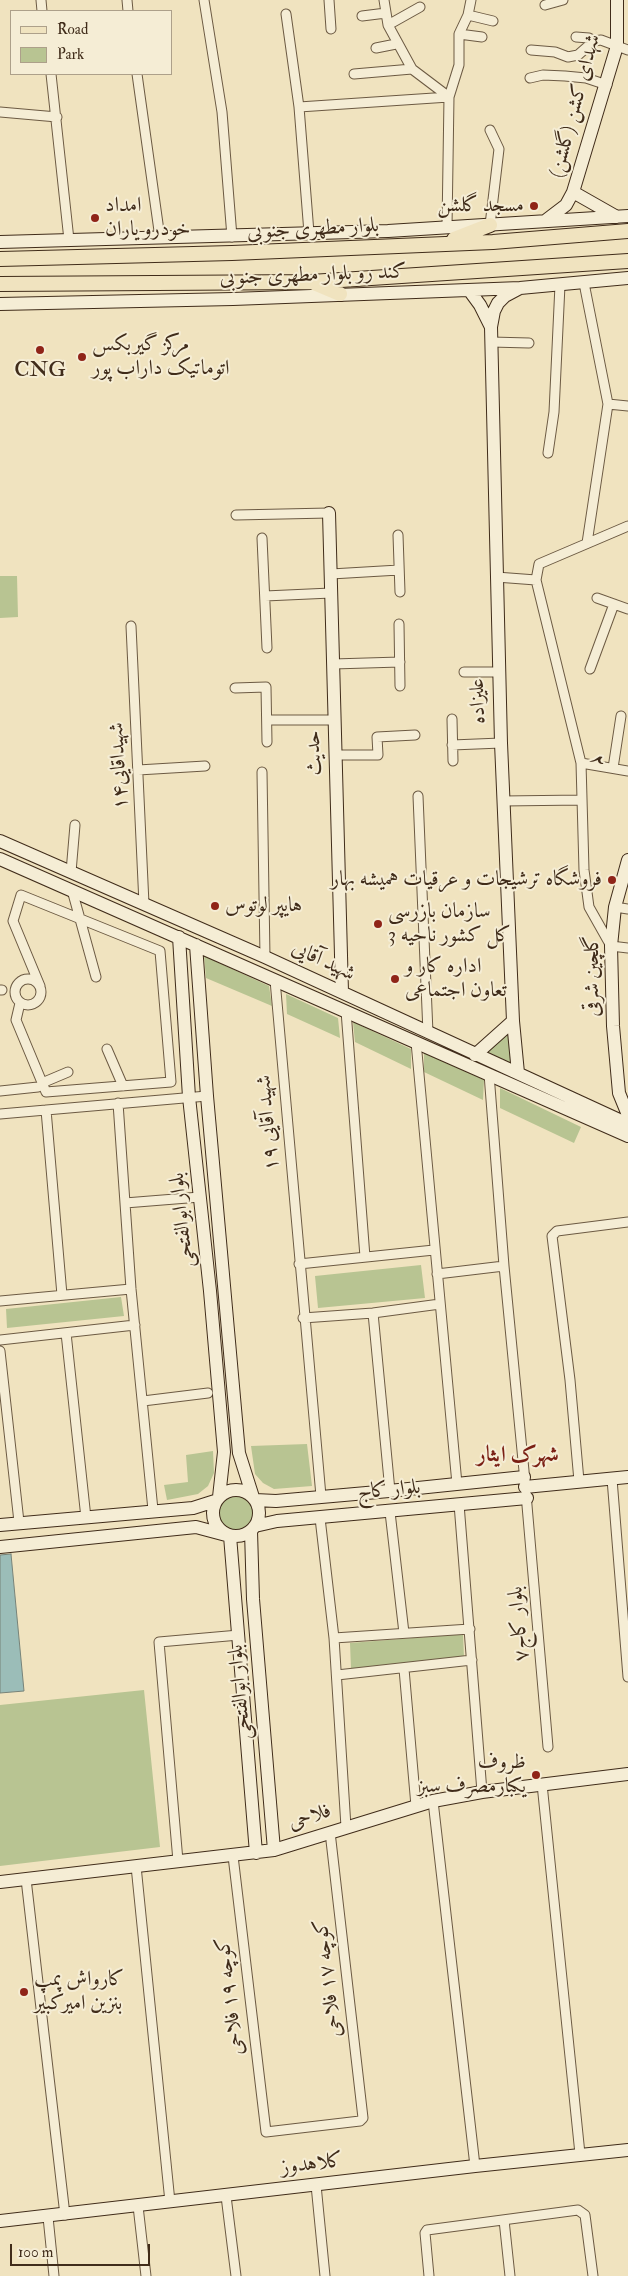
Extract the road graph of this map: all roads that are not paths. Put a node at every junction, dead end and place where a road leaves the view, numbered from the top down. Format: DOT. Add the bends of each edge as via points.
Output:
graph roads {
  1 [pos="204,0"];
  2 [pos="329,0"];
  3 [pos="384,0"];
  4 [pos="471,0"];
  5 [pos="563,0"];
  6 [pos="617,0"];
  7 [pos="545,5"];
  8 [pos="420,7"];
  9 [pos="386,13"];
  10 [pos="286,14"];
  11 [pos="468,15"];
  12 [pos="362,16"];
  13 [pos="493,21"];
  14 [pos="388,25"];
  15 [pos="331,29"];
  16 [pos="459,34"];
  17 [pos="482,37"];
  18 [pos="576,38"];
  19 [pos="594,41"];
  20 [pos="396,44"];
  21 [pos="376,48"];
  22 [pos="622,48"];
  23 [pos="530,50"];
  24 [pos="412,69"];
  25 [pos="354,74"];
  26 [pos="51,75"];
  27 [pos="137,75"];
  28 [pos="530,78"];
  29 [pos="607,84"];
  30 [pos="449,97"];
  31 [pos="299,107"];
  32 [pos="0,112"];
  33 [pos="57,118"];
  34 [pos="490,130"];
  35 [pos="573,192"];
  36 [pos="622,217"];
  37 [pos="545,222"];
  38 [pos="490,225"];
  39 [pos="447,226"];
  40 [pos="628,231"];
  41 [pos="309,233"];
  42 [pos="232,237"];
  43 [pos="160,238"];
  44 [pos="69,240"];
  45 [pos="0,242"];
  46 [pos="443,244"];
  47 [pos="0,259"];
  48 [pos="628,261"];
  49 [pos="628,278"];
  50 [pos="310,282"];
  51 [pos="584,283"];
  52 [pos="0,284"];
  53 [pos="560,285"];
  54 [pos="520,288"];
  55 [pos="469,290"];
  56 [pos="340,294"];
  57 [pos="0,304"];
  58 [pos="490,328"];
  59 [pos="491,342"];
  60 [pos="528,343"];
  61 [pos="608,404"];
  62 [pos="628,406"];
  63 [pos="548,453"];
  64 [pos="329,513"];
  65 [pos="236,515"];
  66 [pos="628,526"];
  67 [pos="398,535"];
  68 [pos="262,538"];
  69 [pos="587,543"];
  70 [pos="399,570"];
  71 [pos="331,574"];
  72 [pos="496,577"];
  73 [pos="536,580"];
  74 [pos="400,592"];
  75 [pos="331,593"];
  76 [pos="265,596"];
  77 [pos="597,598"];
  78 [pos="614,604"];
  79 [pos="628,609"];
  80 [pos="399,624"];
  81 [pos="131,626"];
  82 [pos="267,648"];
  83 [pos="400,662"];
  84 [pos="333,664"];
  85 [pos="590,669"];
  86 [pos="464,672"];
  87 [pos="498,672"];
  88 [pos="400,686"];
  89 [pos="235,688"];
  90 [pos="621,716"];
  91 [pos="452,719"];
  92 [pos="267,720"];
  93 [pos="334,720"];
  94 [pos="415,736"];
  95 [pos="267,742"];
  96 [pos="501,743"];
  97 [pos="452,745"];
  98 [pos="335,755"];
  99 [pos="453,761"];
  100 [pos="580,763"];
  101 [pos="205,766"];
  102 [pos="613,768"];
  103 [pos="138,770"];
  104 [pos="628,770"];
  105 [pos="262,772"];
  106 [pos="418,796"];
  107 [pos="582,800"];
  108 [pos="503,801"];
  109 [pos="75,825"];
  110 [pos="0,841"];
  111 [pos="0,859"];
  112 [pos="628,860"];
  113 [pos="71,872"];
  114 [pos="72,890"];
  115 [pos="144,904"];
  116 [pos="622,908"];
  117 [pos="78,917"];
  118 [pos="179,938"];
  119 [pos="196,945"];
  120 [pos="610,946"];
  121 [pos="628,948"];
  122 [pos="265,957"];
  123 [pos="96,977"];
  124 [pos="275,980"];
  125 [pos="40,986"];
  126 [pos="342,992"];
  127 [pos="20,1003"];
  128 [pos="346,1011"];
  129 [pos="513,1022"];
  130 [pos="428,1033"];
  131 [pos="416,1042"];
  132 [pos="107,1049"];
  133 [pos="475,1056"];
  134 [pos="68,1072"];
  135 [pos="518,1073"];
  136 [pos="489,1074"];
  137 [pos="40,1085"];
  138 [pos="123,1086"];
  139 [pos="1,1089"];
  140 [pos="619,1093"];
  141 [pos="207,1096"];
  142 [pos="189,1097"];
  143 [pos="118,1103"];
  144 [pos="46,1110"];
  145 [pos="604,1113"];
  146 [pos="0,1114"];
  147 [pos="628,1115"];
  148 [pos="628,1124"];
  149 [pos="628,1136"];
  150 [pos="200,1197"];
  151 [pos="125,1203"];
  152 [pos="628,1222"];
  153 [pos="434,1250"];
  154 [pos="365,1257"];
  155 [pos="299,1264"];
  156 [pos="504,1266"];
  157 [pos="437,1274"];
  158 [pos="131,1289"];
  159 [pos="210,1291"];
  160 [pos="226,1291"];
  161 [pos="62,1295"];
  162 [pos="0,1301"];
  163 [pos="440,1304"];
  164 [pos="373,1312"];
  165 [pos="303,1318"];
  166 [pos="135,1325"];
  167 [pos="66,1333"];
  168 [pos="0,1340"];
  169 [pos="0,1351"];
  170 [pos="208,1393"];
  171 [pos="143,1401"];
  172 [pos="224,1452"];
  173 [pos="239,1453"];
  174 [pos="628,1477"];
  175 [pos="612,1478"];
  176 [pos="579,1481"];
  177 [pos="457,1484"];
  178 [pos="423,1487"];
  179 [pos="525,1487"];
  180 [pos="390,1491"];
  181 [pos="321,1496"];
  182 [pos="217,1499"];
  183 [pos="254,1499"];
  184 [pos="276,1501"];
  185 [pos="459,1504"];
  186 [pos="193,1508"];
  187 [pos="425,1508"];
  188 [pos="153,1510"];
  189 [pos="390,1512"];
  190 [pos="86,1518"];
  191 [pos="320,1518"];
  192 [pos="277,1521"];
  193 [pos="19,1522"];
  194 [pos="0,1525"];
  195 [pos="196,1527"];
  196 [pos="253,1528"];
  197 [pos="228,1535"];
  198 [pos="0,1547"];
  199 [pos="231,1556"];
  200 [pos="251,1557"];
  201 [pos="470,1629"];
  202 [pos="404,1633"];
  203 [pos="239,1635"];
  204 [pos="334,1638"];
  205 [pos="627,1648"];
  206 [pos="472,1660"];
  207 [pos="404,1669"];
  208 [pos="337,1675"];
  209 [pos="628,1677"];
  210 [pos="262,1695"];
  211 [pos="244,1697"];
  212 [pos="548,1748"];
  213 [pos="628,1774"];
  214 [pos="542,1784"];
  215 [pos="482,1792"];
  216 [pos="433,1801"];
  217 [pos="416,1806"];
  218 [pos="346,1827"];
  219 [pos="330,1832"];
  220 [pos="274,1850"];
  221 [pos="256,1853"];
  222 [pos="233,1856"];
  223 [pos="178,1861"];
  224 [pos="136,1866"];
  225 [pos="26,1879"];
  226 [pos="0,1882"];
  227 [pos="266,2132"];
  228 [pos="628,2150"];
  229 [pos="580,2154"];
  230 [pos="475,2166"];
  231 [pos="316,2185"];
  232 [pos="226,2196"];
  233 [pos="170,2202"];
  234 [pos="138,2206"];
  235 [pos="66,2214"];
  236 [pos="48,2217"];
  237 [pos="504,2220"];
  238 [pos="0,2222"];
  239 [pos="54,2276"];
  240 [pos="146,2276"];
  241 [pos="236,2276"];
  242 [pos="326,2276"];
  243 [pos="429,2276"];
  244 [pos="510,2276"];
  245 [pos="593,2276"];
  1 -- 42 [label="street" via="222,112"];
  2 -- 15 [label="street"];
  3 -- 9 [label="street"];
  4 -- 11 [label="street"];
  5 -- 7 [label="street"];
  6 -- 22 [label="street, شهدای کشن (گلشن)"];
  8 -- 14 [label="street"];
  9 -- 12 [label="street"];
  9 -- 14 [label="street"];
  10 -- 31 [label="street"];
  11 -- 13 [label="street"];
  11 -- 16 [label="street"];
  14 -- 20 [label="street"];
  16 -- 17 [label="street"];
  16 -- 30 [label="street" via="459,65"];
  18 -- 19 [label="street"];
  19 -- 22 [label="street" via="601,40"];
  19 -- 23 [label="street" via="578,55 568,57 555,52"];
  20 -- 21 [label="street"];
  20 -- 24 [label="street"];
  22 -- 29 [label="street, شهدای کشن (گلشن)"];
  24 -- 25 [label="street"];
  24 -- 30 [label="street"];
  26 -- 33 [label="street"];
  27 -- 43 [label="street"];
  28 -- 29 [label="street" via="565,76"];
  29 -- 35 [label="street, شهدای کشن (گلشن)"];
  30 -- 31 [label="street"];
  30 -- 39 [label="street"];
  31 -- 41 [label="street"];
  32 -- 33 [label="street"];
  33 -- 44 [label="street"];
  34 -- 38 [label="street" via="499,148"];
  35 -- 36 [label="street, شهدای کشن (گلشن)"];
  35 -- 37 [label="street, شهدای کشن (گلشن)" via="566,205"];
  36 -- 37 [label="street, کند رو بلوار مطهری جنوبی"];
  37 -- 38 [label="street, کند رو بلوار مطهری جنوبی"];
  38 -- 39 [label="street, کند رو بلوار مطهری جنوبی"];
  38 -- 46 [label="main road"];
  39 -- 41 [label="street, کند رو بلوار مطهری جنوبی"];
  40 -- 46 [label="main road, بلوار مطهری جنوبی"];
  41 -- 42 [label="street, کند رو بلوار مطهری جنوبی"];
  42 -- 43 [label="street, کند رو بلوار مطهری جنوبی"];
  43 -- 44 [label="street, کند رو بلوار مطهری جنوبی"];
  44 -- 45 [label="street, کند رو بلوار مطهری جنوبی"];
  46 -- 47 [label="main road, بلوار مطهری جنوبی"];
  48 -- 50 [label="main road"];
  49 -- 51 [label="street, کند رو بلوار مطهری جنوبی"];
  50 -- 52 [label="main road"];
  50 -- 56 [label="main road"];
  51 -- 53 [label="street, کند رو بلوار مطهری جنوبی"];
  51 -- 61 [label="street"];
  53 -- 54 [label="street, کند رو بلوار مطهری جنوبی"];
  53 -- 63 [label="street" via="554,412"];
  54 -- 55 [label="street, کند رو بلوار مطهری جنوبی"];
  54 -- 58 [label="street, علیزاده" via="498,303"];
  55 -- 56 [label="street, کند رو بلوار مطهری جنوبی"];
  55 -- 58 [label="street, علیزاده"];
  56 -- 57 [label="street, کند رو بلوار مطهری جنوبی"];
  58 -- 59 [label="street, علیزاده"];
  59 -- 60 [label="street"];
  59 -- 72 [label="street, علیزاده"];
  61 -- 62 [label="street"];
  61 -- 69 [label="street"];
  64 -- 65 [label="street"];
  64 -- 71 [label="street, حدیث"];
  66 -- 69 [label="street"];
  67 -- 70 [label="street"];
  68 -- 76 [label="street"];
  69 -- 73 [label="street" via="539,564"];
  70 -- 71 [label="street"];
  70 -- 74 [label="street"];
  71 -- 75 [label="street, حدیث"];
  72 -- 73 [label="street"];
  72 -- 87 [label="street, علیزاده"];
  73 -- 100 [label="street, ۲"];
  75 -- 76 [label="street"];
  75 -- 84 [label="street, حدیث"];
  76 -- 82 [label="street"];
  77 -- 78 [label="street"];
  78 -- 79 [label="street"];
  78 -- 85 [label="street"];
  80 -- 83 [label="street"];
  81 -- 103 [label="street, شهیداقایی۱۴"];
  83 -- 84 [label="street"];
  83 -- 88 [label="street"];
  84 -- 93 [label="street, حدیث"];
  86 -- 87 [label="street"];
  87 -- 96 [label="street, علیزاده"];
  89 -- 92 [label="street" via="266,688"];
  90 -- 102 [label="street"];
  91 -- 97 [label="street"];
  92 -- 93 [label="street"];
  92 -- 95 [label="street"];
  93 -- 98 [label="street, حدیث"];
  94 -- 98 [label="street" via="377,737 378,755"];
  96 -- 97 [label="street"];
  96 -- 108 [label="street, علیزاده"];
  97 -- 99 [label="street"];
  98 -- 126 [label="street, حدیث"];
  100 -- 102 [label="street"];
  100 -- 107 [label="street, ۲"];
  101 -- 103 [label="street"];
  102 -- 104 [label="street"];
  103 -- 115 [label="street, شهیداقایی۱۴"];
  105 -- 122 [label="street"];
  106 -- 130 [label="street"];
  107 -- 108 [label="street"];
  107 -- 120 [label="street, ۲" via="584,870 589,908"];
  108 -- 129 [label="street, علیزاده"];
  109 -- 113 [label="street"];
  110 -- 113 [label="street, شهید آقایی"];
  111 -- 114 [label="street, شهید آقایی"];
  112 -- 116 [label="street, گلچین شرقی"];
  113 -- 115 [label="street, شهید آقایی"];
  114 -- 117 [label="street"];
  114 -- 118 [label="street, شهید آقایی"];
  115 -- 122 [label="street, شهید آقایی"];
  116 -- 120 [label="street, گلچین شرقی"];
  117 -- 123 [label="street"];
  117 -- 125 [label="street" via="21,895 13,921"];
  117 -- 138 [label="street" via="160,950 171,1082"];
  118 -- 119 [label="street, شهید آقایی"];
  118 -- 142 [label="street, بلوار ابوالفتحی"];
  119 -- 124 [label="street, شهید آقایی"];
  119 -- 141 [label="street, بلوار ابوالفتحی"];
  120 -- 121 [label="street"];
  120 -- 140 [label="street, گلچین شرقی"];
  122 -- 126 [label="street, شهید آقایی"];
  124 -- 128 [label="street, شهید آقایی"];
  124 -- 155 [label="street, شهید آقایی ۱۹"];
  125 -- 127 [label="street" via="39,1000 26,1006"];
  125 -- 127 [label="street" via="29,978 16,984 15,998"];
  126 -- 130 [label="street, شهید آقایی"];
  127 -- 137 [label="street" via="16,1020"];
  128 -- 131 [label="street, شهید آقایی"];
  128 -- 154 [label="street"];
  129 -- 133 [label="street"];
  129 -- 135 [label="street, علیزاده"];
  130 -- 133 [label="street, شهید آقایی"];
  131 -- 136 [label="street, شهید آقایی"];
  131 -- 153 [label="street"];
  132 -- 138 [label="street"];
  133 -- 135 [label="street, شهید آقایی"];
  134 -- 137 [label="street"];
  135 -- 145 [label="street, شهید آقایی"];
  136 -- 149 [label="street, شهید آقایی"];
  136 -- 156 [label="street, بلوار کاج۷"];
  137 -- 138 [label="street" via="46,1092"];
  137 -- 139 [label="street"];
  140 -- 145 [label="street" via="613,1109"];
  140 -- 147 [label="street, گلچین شرقی"];
  141 -- 142 [label="street"];
  141 -- 160 [label="street, بلوار ابوالفتحی"];
  142 -- 143 [label="street"];
  142 -- 150 [label="street, بلوار ابوالفتحی"];
  143 -- 144 [label="street"];
  143 -- 151 [label="street"];
  144 -- 146 [label="street"];
  144 -- 161 [label="street"];
  145 -- 148 [label="street, شهید آقایی"];
  150 -- 151 [label="street"];
  150 -- 159 [label="street, بلوار ابوالفتحی"];
  151 -- 158 [label="street"];
  152 -- 176 [label="street" via="553,1232"];
  153 -- 154 [label="street"];
  153 -- 157 [label="street"];
  154 -- 155 [label="street"];
  155 -- 165 [label="street, شهید آقایی ۱۹"];
  156 -- 157 [label="street"];
  156 -- 179 [label="street, بلوار کاج۷"];
  157 -- 163 [label="street"];
  158 -- 161 [label="street"];
  158 -- 166 [label="street"];
  159 -- 160 [label="street"];
  159 -- 172 [label="street, بلوار ابوالفتحی"];
  160 -- 173 [label="street, بلوار ابوالفتحی"];
  161 -- 162 [label="street"];
  163 -- 164 [label="street"];
  163 -- 177 [label="street"];
  164 -- 165 [label="street"];
  164 -- 180 [label="street"];
  165 -- 181 [label="street, شهید آقایی ۱۹"];
  166 -- 167 [label="street"];
  166 -- 171 [label="street"];
  167 -- 168 [label="street"];
  167 -- 190 [label="street"];
  169 -- 193 [label="street"];
  170 -- 171 [label="street"];
  171 -- 188 [label="street"];
  172 -- 173 [label="street" via="231,1464 237,1462"];
  172 -- 182 [label="street, بلوار ابوالفتحی"];
  173 -- 183 [label="street, بلوار ابوالفتحی"];
  174 -- 175 [label="street, بلوار کاج"];
  175 -- 176 [label="street, بلوار کاج"];
  175 -- 205 [label="street"];
  176 -- 179 [label="street, بلوار کاج"];
  177 -- 178 [label="street, بلوار کاج"];
  177 -- 179 [label="street, بلوار کاج"];
  178 -- 180 [label="street, بلوار کاج"];
  178 -- 187 [label="street"];
  179 -- 185 [label="street, بلوار کاج"];
  179 -- 212 [label="street, بلوار کاج۷"];
  180 -- 181 [label="street, بلوار کاج"];
  181 -- 184 [label="street, بلوار کاج"];
  182 -- 183 [label="street" via="232,1490 240,1490"];
  182 -- 186 [label="street"];
  182 -- 197 [label="street" via="213,1520"];
  183 -- 184 [label="street, بلوار کاج"];
  183 -- 196 [label="street" via="259,1516"];
  184 -- 192 [label="street" via="270,1509 271,1516"];
  185 -- 187 [label="street, بلوار کاج"];
  185 -- 201 [label="street"];
  186 -- 188 [label="street"];
  186 -- 195 [label="street" via="200,1508 205,1515 204,1522"];
  187 -- 189 [label="street, بلوار کاج"];
  188 -- 190 [label="street"];
  189 -- 191 [label="street, بلوار کاج"];
  189 -- 202 [label="street"];
  190 -- 193 [label="street"];
  191 -- 192 [label="street, بلوار کاج"];
  191 -- 204 [label="street"];
  192 -- 196 [label="street, بلوار کاج"];
  193 -- 194 [label="street"];
  195 -- 197 [label="street"];
  195 -- 198 [label="street"];
  196 -- 197 [label="street" via="238,1537"];
  196 -- 200 [label="street, بلوار ابوالفتحی"];
  197 -- 199 [label="street, بلوار ابوالفتحی"];
  199 -- 200 [label="street" via="241,1547 246,1548"];
  199 -- 203 [label="street, بلوار ابوالفتحی"];
  200 -- 210 [label="street, بلوار ابوالفتحی"];
  201 -- 202 [label="street"];
  201 -- 206 [label="street"];
  202 -- 204 [label="street"];
  203 -- 211 [label="street, بلوار ابوالفتحی"];
  203 -- 223 [label="street" via="159,1642"];
  204 -- 208 [label="street"];
  205 -- 209 [label="street"];
  206 -- 207 [label="street"];
  206 -- 215 [label="street"];
  207 -- 208 [label="street"];
  207 -- 217 [label="street"];
  208 -- 218 [label="street"];
  210 -- 211 [label="street"];
  210 -- 220 [label="street, بلوار ابوالفتحی"];
  211 -- 221 [label="street, بلوار ابوالفتحی"];
  213 -- 214 [label="street, فلاحی"];
  214 -- 215 [label="street, فلاحی"];
  214 -- 229 [label="street"];
  215 -- 216 [label="street, فلاحی"];
  216 -- 217 [label="street, فلاحی"];
  216 -- 230 [label="street"];
  217 -- 218 [label="street, فلاحی"];
  218 -- 219 [label="street, فلاحی"];
  219 -- 220 [label="street, فلاحی"];
  219 -- 227 [label="street, کوچه ۱۷ فلاحی" via="362,2120"];
  220 -- 221 [label="street, فلاحی"];
  221 -- 222 [label="street, فلاحی"];
  222 -- 223 [label="street, فلاحی"];
  222 -- 227 [label="street, کوچه ۱۹ فلاحی"];
  223 -- 224 [label="street, فلاحی"];
  224 -- 225 [label="street, فلاحی"];
  224 -- 233 [label="street"];
  225 -- 226 [label="street, فلاحی"];
  225 -- 235 [label="street"];
  228 -- 229 [label="street, کلاهدوز"];
  229 -- 230 [label="street, کلاهدوز"];
  230 -- 231 [label="street, کلاهدوز"];
  231 -- 232 [label="street, کلاهدوز"];
  231 -- 242 [label="street"];
  232 -- 233 [label="street, کلاهدوز"];
  232 -- 241 [label="street"];
  233 -- 234 [label="street, کلاهدوز"];
  234 -- 235 [label="street, کلاهدوز"];
  234 -- 240 [label="street"];
  235 -- 236 [label="street, کلاهدوز"];
  236 -- 238 [label="street, کلاهدوز"];
  236 -- 239 [label="street"];
  237 -- 243 [label="street" via="430,2229 425,2233"];
  237 -- 244 [label="street"];
  237 -- 245 [label="street" via="582,2212"];
}
